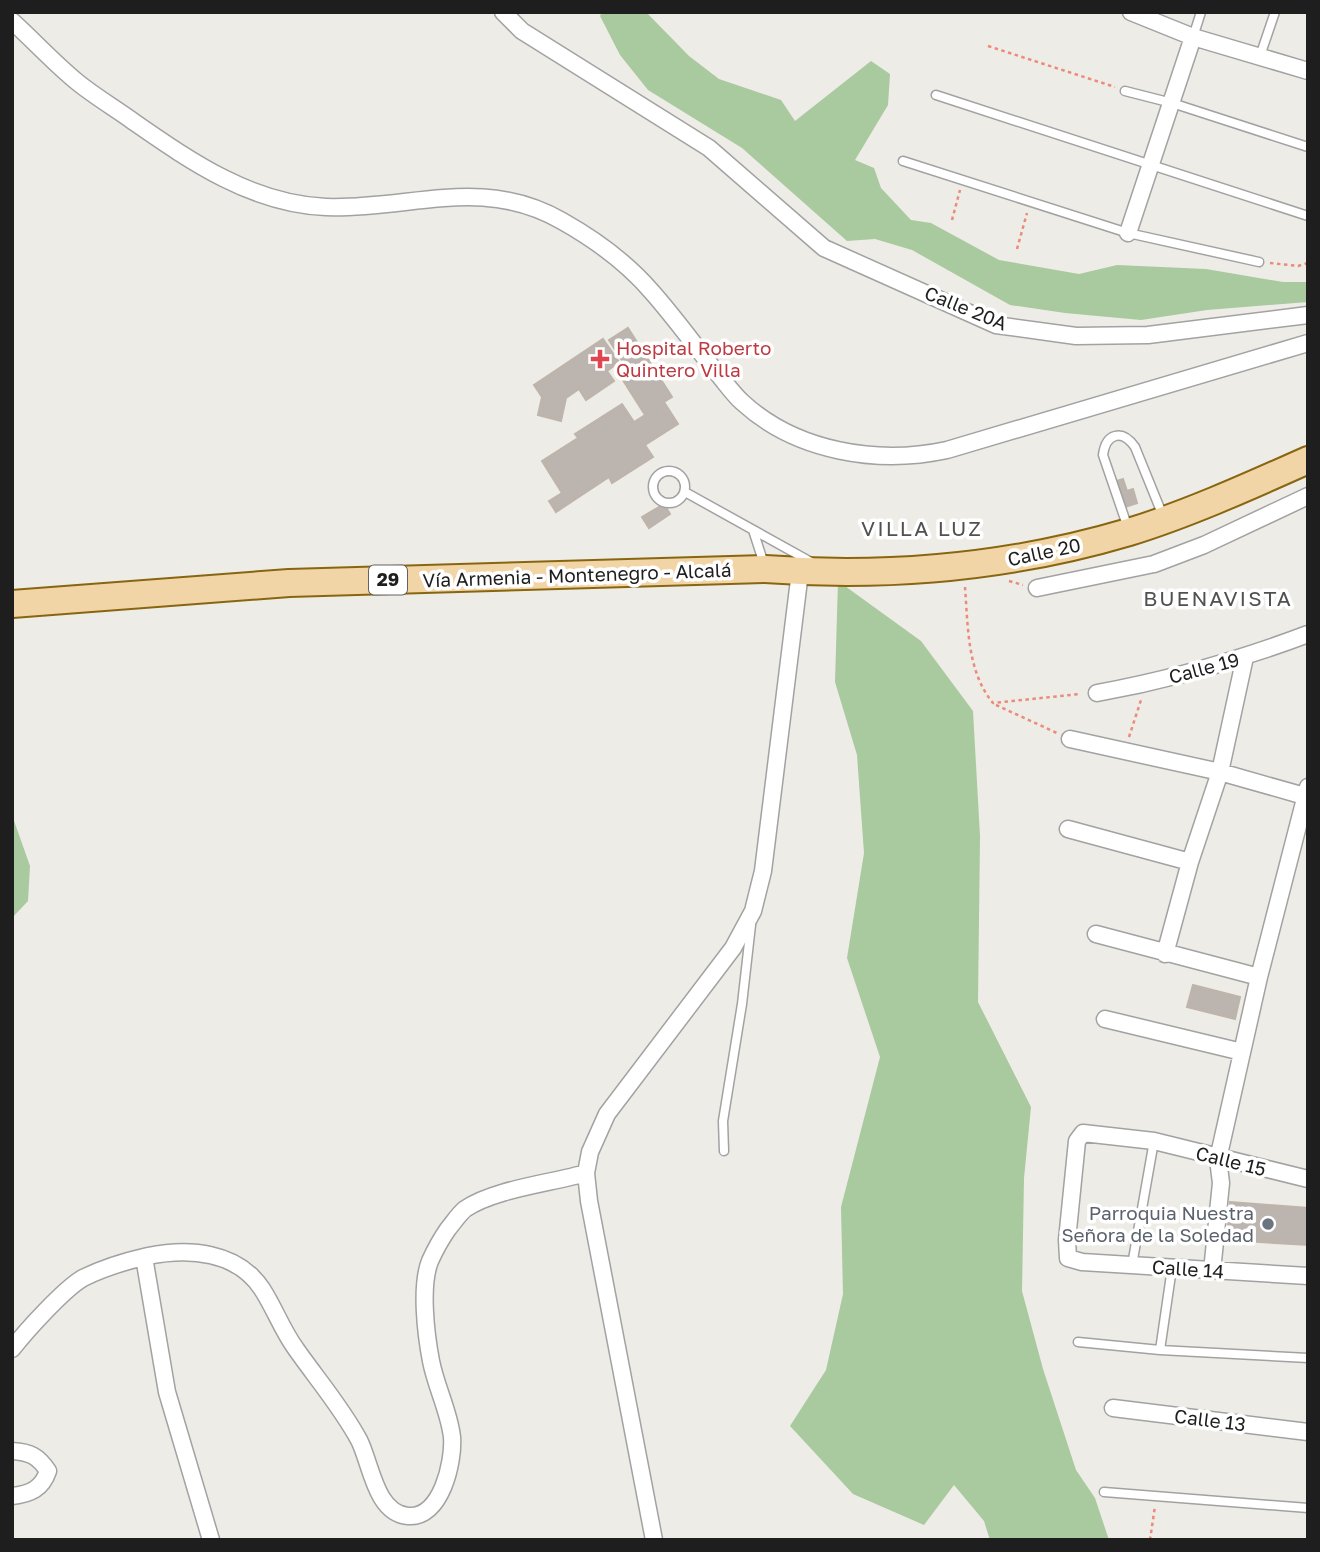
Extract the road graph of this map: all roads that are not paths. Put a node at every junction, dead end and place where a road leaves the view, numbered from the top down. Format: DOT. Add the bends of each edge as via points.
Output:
graph roads {
  1 [pos="503,12"];
  2 [pos="1131,12"];
  3 [pos="1201,12"];
  4 [pos="1275,12"];
  5 [pos="12,21"];
  6 [pos="1193,37"];
  7 [pos="1260,56"];
  8 [pos="1308,71"];
  9 [pos="1125,90"];
  10 [pos="936,95"];
  11 [pos="1172,103"];
  12 [pos="1308,147"];
  13 [pos="903,162"];
  14 [pos="1151,166"];
  15 [pos="1308,216"];
  16 [pos="1128,233"];
  17 [pos="1259,262"];
  18 [pos="1308,315"];
  19 [pos="1308,343"];
  20 [pos="1308,460"];
  21 [pos="685,492"];
  22 [pos="1308,495"];
  23 [pos="1164,519"];
  24 [pos="753,530"];
  25 [pos="1129,532"];
  26 [pos="765,569"];
  27 [pos="800,572"];
  28 [pos="831,573"];
  29 [pos="1037,588"];
  30 [pos="12,604"];
  31 [pos="1308,634"];
  32 [pos="1245,657"];
  33 [pos="1097,693"];
  34 [pos="1070,739"];
  35 [pos="1220,772"];
  36 [pos="1307,793"];
  37 [pos="1068,829"];
  38 [pos="1190,862"];
  39 [pos="753,911"];
  40 [pos="1096,934"];
  41 [pos="1165,954"];
  42 [pos="1259,977"];
  43 [pos="1104,1019"];
  44 [pos="1242,1052"];
  45 [pos="1154,1141"];
  46 [pos="724,1151"];
  47 [pos="1218,1159"];
  48 [pos="586,1173"];
  49 [pos="1308,1180"];
  50 [pos="144,1257"];
  51 [pos="1068,1258"];
  52 [pos="1132,1265"];
  53 [pos="1172,1268"];
  54 [pos="1212,1271"];
  55 [pos="1308,1276"];
  56 [pos="1078,1342"];
  57 [pos="12,1349"];
  58 [pos="1160,1350"];
  59 [pos="1308,1358"];
  60 [pos="1113,1408"];
  61 [pos="1308,1433"];
  62 [pos="12,1451"];
  63 [pos="1104,1492"];
  64 [pos="12,1496"];
  65 [pos="1308,1508"];
  66 [pos="211,1540"];
  67 [pos="654,1540"];
  1 -- 18 [label="street, Calle 20A" via="522,31 709,148 824,248 996,325 1076,336 1148,335"];
  2 -- 6 [label="street"];
  3 -- 6 [label="lane"];
  4 -- 7 [label="lane"];
  5 -- 19 [label="street" via="76,81 146,130 220,178 274,200 327,207 437,197 501,198 534,206 613,256 651,290 741,401 783,430 845,453 896,456 947,450"];
  6 -- 7 [label="street"];
  6 -- 11 [label="street"];
  7 -- 8 [label="street"];
  9 -- 11 [label="lane"];
  10 -- 14 [label="lane"];
  11 -- 12 [label="lane"];
  11 -- 14 [label="street"];
  13 -- 16 [label="lane"];
  14 -- 15 [label="lane"];
  14 -- 16 [label="street"];
  16 -- 17 [label="lane"];
  20 -- 23 [label="main road, Calle 20"];
  21 -- 21 [label="lane" via="682,476 671,470 659,474 653,484 655,495 666,503 679,500"];
  21 -- 24 [label="lane"];
  22 -- 29 [label="street" via="1154,564"];
  23 -- 25 [label="main road, Calle 20"];
  23 -- 25 [label="lane" via="1135,447 1129,438 1111,438 1104,455"];
  24 -- 26 [label="lane"];
  24 -- 28 [label="lane"];
  25 -- 28 [label="main road, Calle 20" via="1060,550 958,567"];
  26 -- 27 [label="main road, Calle 20"];
  26 -- 30 [label="main road, Vía Armenia - Montenegro - Alcalá / 29" via="289,583"];
  27 -- 28 [label="main road, Calle 20"];
  27 -- 39 [label="street" via="763,871"];
  31 -- 32 [label="street, Calle 19"];
  32 -- 33 [label="street, Calle 19"];
  32 -- 35 [label="street"];
  34 -- 35 [label="street"];
  35 -- 36 [label="street"];
  35 -- 38 [label="street"];
  36 -- 42 [label="street"];
  37 -- 38 [label="street"];
  38 -- 41 [label="street"];
  39 -- 46 [label="lane" via="723,1121"];
  39 -- 48 [label="street" via="733,948 607,1114"];
  40 -- 41 [label="street"];
  41 -- 42 [label="street"];
  42 -- 44 [label="street"];
  43 -- 44 [label="street"];
  44 -- 47 [label="street"];
  45 -- 47 [label="street, Calle 15"];
  45 -- 51 [label="street, Calle 15" via="1083,1133 1077,1142"];
  45 -- 52 [label="lane"];
  47 -- 49 [label="street, Calle 15"];
  47 -- 54 [label="street" via="1221,1183"];
  48 -- 50 [label="street" via="482,1200 464,1210 429,1263 431,1362 452,1439 443,1489 432,1506 410,1517 391,1509 384,1500 346,1418 283,1331 261,1288 240,1267 199,1252"];
  48 -- 67 [label="street"];
  50 -- 57 [label="street" via="81,1279"];
  50 -- 66 [label="street" via="167,1392"];
  51 -- 52 [label="street, Calle 14"];
  52 -- 53 [label="street, Calle 14"];
  53 -- 54 [label="street, Calle 14"];
  53 -- 58 [label="lane"];
  54 -- 55 [label="street, Calle 14"];
  56 -- 58 [label="lane"];
  58 -- 59 [label="lane"];
  60 -- 61 [label="street, Calle 13"];
  62 -- 64 [label="street" via="41,1459 48,1471 45,1482 28,1494"];
  63 -- 65 [label="lane"];
}
